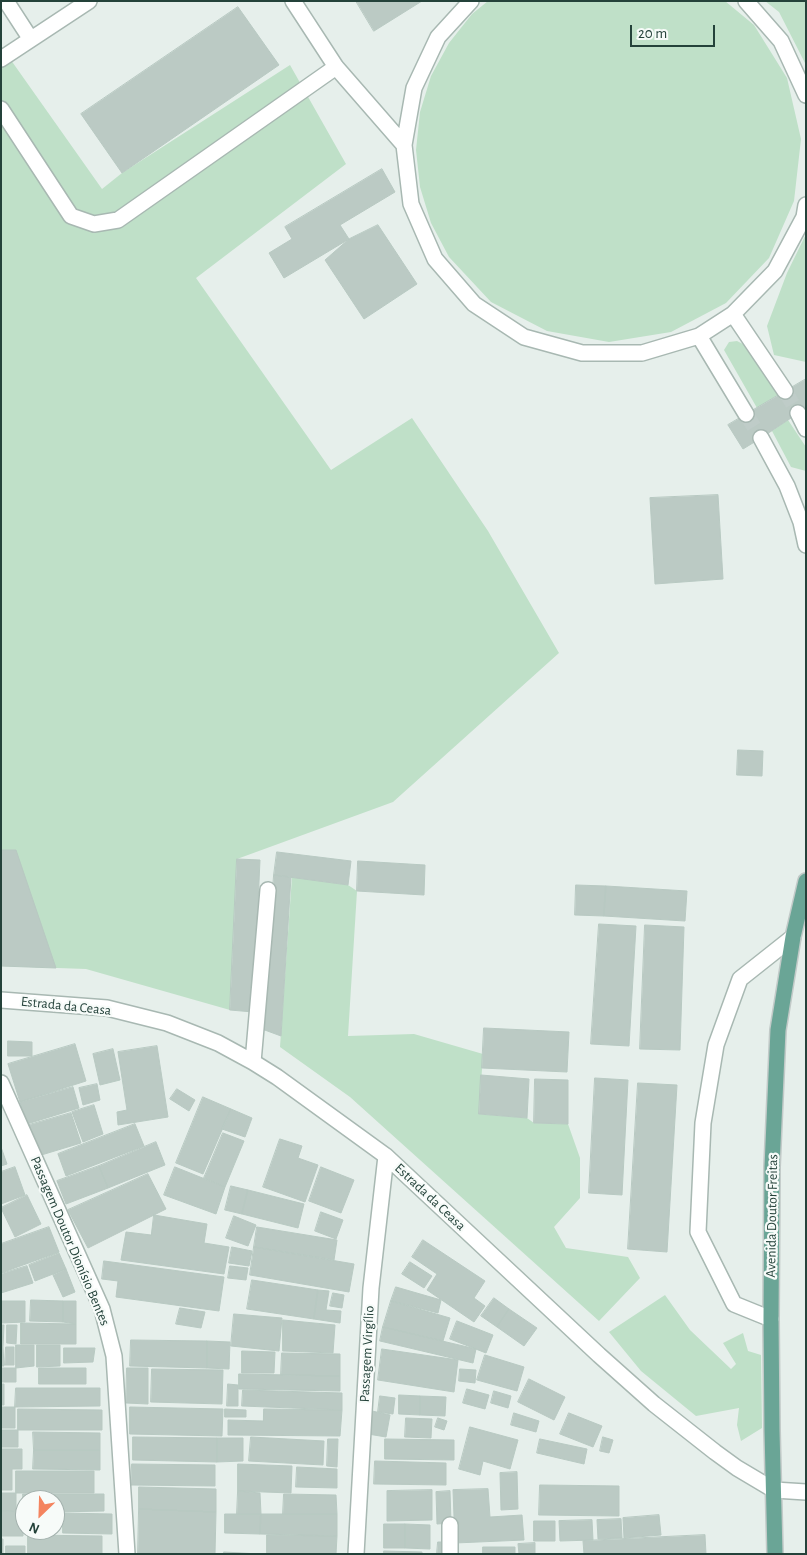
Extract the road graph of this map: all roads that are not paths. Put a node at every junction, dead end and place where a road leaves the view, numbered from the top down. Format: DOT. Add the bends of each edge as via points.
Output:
graph roads {
  1 [pos="6,1"];
  2 [pos="88,1"];
  3 [pos="293,1"];
  4 [pos="471,1"];
  5 [pos="746,1"];
  6 [pos="30,38"];
  7 [pos="1,59"];
  8 [pos="336,67"];
  9 [pos="806,95"];
  10 [pos="1,109"];
  11 [pos="404,145"];
  12 [pos="806,205"];
  13 [pos="733,314"];
  14 [pos="699,336"];
  15 [pos="785,391"];
  16 [pos="798,413"];
  17 [pos="746,414"];
  18 [pos="806,429"];
  19 [pos="761,438"];
  20 [pos="806,545"];
  21 [pos="806,881"];
  22 [pos="268,890"];
  23 [pos="792,937"];
  24 [pos="1,1000"];
  25 [pos="252,1062"];
  26 [pos="1,1083"];
  27 [pos="386,1156"];
  28 [pos="771,1319"];
  29 [pos="774,1490"];
  30 [pos="806,1492"];
  31 [pos="450,1525"];
  32 [pos="127,1554"];
  33 [pos="356,1554"];
  34 [pos="450,1554"];
  35 [pos="775,1554"];
  1 -- 6 [label="street"];
  2 -- 6 [label="street"];
  3 -- 8 [label="street"];
  4 -- 11 [label="street" via="438,37 414,88"];
  5 -- 9 [label="street" via="781,42"];
  6 -- 7 [label="street"];
  8 -- 10 [label="street" via="118,220 94,224 71,216"];
  8 -- 11 [label="street"];
  11 -- 14 [label="street" via="411,204 435,258 474,304 524,337 582,354 642,353"];
  12 -- 13 [label="street" via="804,217 776,271"];
  13 -- 14 [label="street"];
  13 -- 15 [label="street"];
  14 -- 17 [label="street"];
  16 -- 18 [label="street"];
  19 -- 20 [label="street" via="787,486 802,522"];
  21 -- 23 [label="main road, Avenida Doutor Freitas"];
  22 -- 25 [label="street"];
  23 -- 28 [label="main road, Avenida Doutor Freitas" via="778,1030 772,1167"];
  23 -- 28 [label="street" via="740,979 716,1045 703,1123 698,1232 734,1304"];
  24 -- 25 [label="street, Estrada da Ceasa" via="108,1008 158,1021 218,1043"];
  25 -- 27 [label="street, Estrada da Ceasa"];
  26 -- 32 [label="street, Passagem Doutor Dionísio Bentes" via="107,1326 114,1356"];
  27 -- 29 [label="street, Estrada da Ceasa" via="654,1404 737,1468"];
  27 -- 33 [label="street, Passagem Virgílio" via="371,1288"];
  28 -- 29 [label="main road, Avenida Doutor Freitas"];
  29 -- 30 [label="street, Estrada da Ceasa"];
  29 -- 35 [label="main road, Avenida Doutor Freitas"];
  31 -- 34 [label="street"];
}
